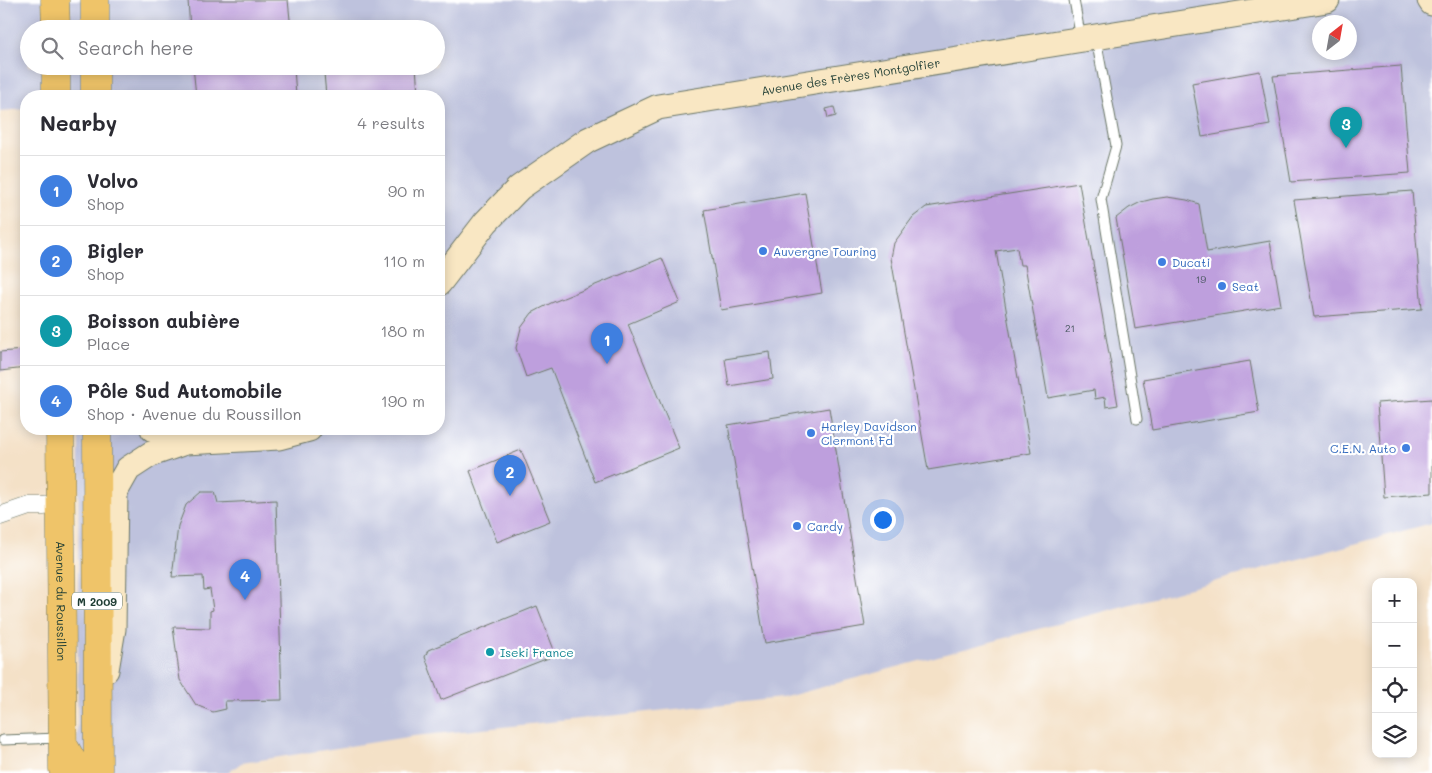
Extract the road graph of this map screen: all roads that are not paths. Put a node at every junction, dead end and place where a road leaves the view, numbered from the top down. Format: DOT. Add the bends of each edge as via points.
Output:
graph roads {
  1 [pos="55,0"];
  2 [pos="94,0"];
  3 [pos="1074,0"];
  4 [pos="1327,0"];
  5 [pos="56,20"];
  6 [pos="95,20"];
  7 [pos="1088,38"];
  8 [pos="56,75"];
  9 [pos="95,75"];
  10 [pos="56,90"];
  11 [pos="95,90"];
  12 [pos="445,275"];
  13 [pos="1137,419"];
  14 [pos="60,435"];
  15 [pos="97,435"];
  16 [pos="168,435"];
  17 [pos="286,435"];
  18 [pos="186,442"];
  19 [pos="60,504"];
  20 [pos="0,516"];
  21 [pos="97,725"];
  22 [pos="3,740"];
  23 [pos="63,742"];
  24 [pos="63,773"];
  25 [pos="73,773"];
  26 [pos="98,773"];
  1 -- 5 [label="main road"];
  2 -- 6 [label="main road"];
  3 -- 7 [label="lane"];
  4 -- 7 [label="street, Avenue des Frères Montgolfier"];
  7 -- 12 [label="street, Avenue des Frères Montgolfier" via="658,107 588,140 520,188 486,222"];
  7 -- 13 [label="lane" via="1116,146 1102,199"];
  8 -- 10 [label="main road"];
  9 -- 11 [label="main road"];
  14 -- 19 [label="main road, Avenue du Roussillon / M 2009"];
  15 -- 21 [label="main road, M 2009"];
  16 -- 18 [label="street"];
  17 -- 18 [label="street"];
  18 -- 21 [label="street" via="151,454 128,469 115,492 113,629"];
  19 -- 20 [label="street" via="29,506"];
  19 -- 23 [label="main road, Avenue du Roussillon / M 2009"];
  21 -- 26 [label="main road, M 2009"];
  22 -- 23 [label="lane"];
  23 -- 24 [label="main road, Avenue du Roussillon / M 2009"];
  23 -- 25 [label="main road" via="73,762"];
}
